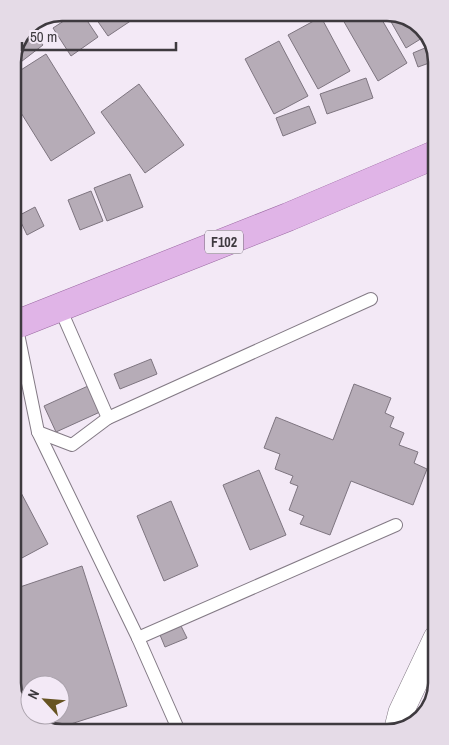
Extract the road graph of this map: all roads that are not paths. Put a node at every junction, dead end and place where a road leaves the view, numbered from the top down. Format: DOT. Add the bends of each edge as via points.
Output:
graph roads {
  1 [pos="428,158"];
  2 [pos="371,299"];
  3 [pos="59,306"];
  4 [pos="21,322"];
  5 [pos="21,353"];
  6 [pos="108,418"];
  7 [pos="38,432"];
  8 [pos="396,525"];
  9 [pos="138,638"];
  10 [pos="428,655"];
  11 [pos="399,722"];
  12 [pos="176,724"];
  1 -- 3 [label="main road, F102" via="288,217"];
  2 -- 6 [label="lane"];
  3 -- 4 [label="main road, F102"];
  3 -- 6 [label="lane"];
  5 -- 7 [label="lane"];
  6 -- 7 [label="lane" via="72,445"];
  7 -- 9 [label="lane"];
  8 -- 9 [label="lane"];
  9 -- 12 [label="lane"];
  10 -- 11 [label="street"];
}
